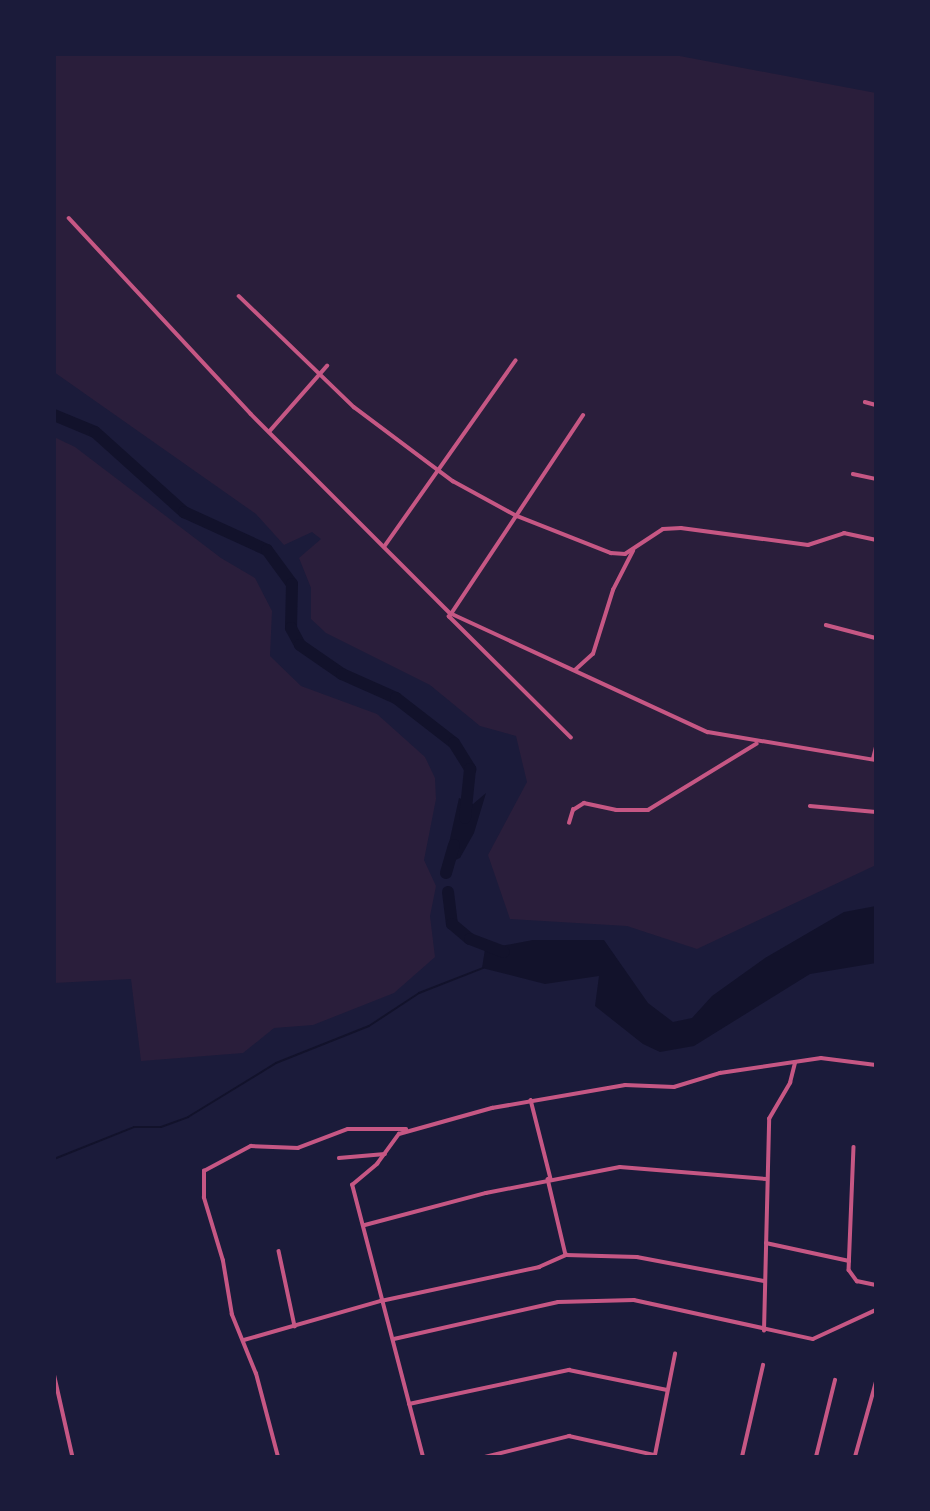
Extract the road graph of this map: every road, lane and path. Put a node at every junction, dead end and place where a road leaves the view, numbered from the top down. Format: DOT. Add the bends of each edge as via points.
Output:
graph roads {
  1 [pos="69,218"];
  2 [pos="239,296"];
  3 [pos="515,361"];
  4 [pos="327,366"];
  5 [pos="320,374"];
  6 [pos="865,402"];
  7 [pos="876,405"];
  8 [pos="583,415"];
  9 [pos="269,432"];
  10 [pos="440,471"];
  11 [pos="853,474"];
  12 [pos="876,479"];
  13 [pos="517,516"];
  14 [pos="876,540"];
  15 [pos="384,547"];
  16 [pos="634,549"];
  17 [pos="450,613"];
  18 [pos="826,625"];
  19 [pos="876,638"];
  20 [pos="575,670"];
  21 [pos="571,738"];
  22 [pos="758,743"];
  23 [pos="876,747"];
  24 [pos="874,760"];
  25 [pos="810,806"];
  26 [pos="876,812"];
  27 [pos="569,823"];
  28 [pos="795,1062"];
  29 [pos="876,1065"];
  30 [pos="531,1100"];
  31 [pos="406,1129"];
  32 [pos="854,1147"];
  33 [pos="385,1154"];
  34 [pos="339,1158"];
  35 [pos="549,1179"];
  36 [pos="767,1179"];
  37 [pos="365,1224"];
  38 [pos="765,1243"];
  39 [pos="279,1251"];
  40 [pos="566,1255"];
  41 [pos="849,1261"];
  42 [pos="764,1282"];
  43 [pos="876,1285"];
  44 [pos="381,1301"];
  45 [pos="876,1310"];
  46 [pos="295,1326"];
  47 [pos="764,1331"];
  48 [pos="394,1339"];
  49 [pos="244,1340"];
  50 [pos="675,1354"];
  51 [pos="763,1365"];
  52 [pos="54,1373"];
  53 [pos="835,1380"];
  54 [pos="876,1382"];
  55 [pos="667,1390"];
  56 [pos="409,1404"];
  57 [pos="655,1456"];
  58 [pos="73,1457"];
  59 [pos="278,1457"];
  60 [pos="423,1457"];
  61 [pos="485,1457"];
  62 [pos="742,1457"];
  63 [pos="816,1457"];
  64 [pos="855,1457"];
  1 -- 9 [label="street"];
  2 -- 5 [label="street"];
  3 -- 10 [label="street"];
  4 -- 5 [label="street"];
  5 -- 9 [label="street"];
  5 -- 10 [label="street"];
  6 -- 7 [label="street"];
  8 -- 13 [label="street"];
  9 -- 15 [label="street"];
  10 -- 13 [label="street"];
  10 -- 15 [label="street"];
  11 -- 12 [label="street"];
  13 -- 16 [label="street" via="611,553"];
  13 -- 17 [label="street"];
  14 -- 16 [label="street" via="844,533 808,545 681,528 663,530"];
  15 -- 17 [label="street"];
  16 -- 20 [label="street" via="613,590 593,654"];
  17 -- 20 [label="street"];
  17 -- 21 [label="street" via="449,617"];
  18 -- 19 [label="street"];
  20 -- 22 [label="street" via="708,732"];
  22 -- 24 [label="street"];
  22 -- 27 [label="street" via="648,810 615,810 584,803 573,810"];
  23 -- 24 [label="street"];
  25 -- 26 [label="street"];
  28 -- 29 [label="street" via="821,1058"];
  28 -- 30 [label="street" via="720,1073 674,1087 625,1085"];
  28 -- 36 [label="street" via="790,1083 769,1119"];
  30 -- 31 [label="street"];
  30 -- 35 [label="street"];
  31 -- 33 [label="street"];
  31 -- 49 [label="street" via="348,1129 298,1148 251,1146 204,1171 204,1198 223,1261 232,1315"];
  32 -- 41 [label="street"];
  33 -- 34 [label="street"];
  33 -- 37 [label="street" via="352,1185"];
  35 -- 36 [label="street" via="643,1166"];
  35 -- 37 [label="street"];
  35 -- 40 [label="street"];
  36 -- 38 [label="street"];
  37 -- 44 [label="street"];
  38 -- 41 [label="street"];
  38 -- 42 [label="street"];
  39 -- 46 [label="street"];
  40 -- 42 [label="street" via="637,1257"];
  40 -- 44 [label="street" via="539,1267"];
  41 -- 43 [label="street" via="851,1278"];
  42 -- 47 [label="street"];
  44 -- 46 [label="street"];
  44 -- 48 [label="street"];
  45 -- 47 [label="street" via="813,1339"];
  46 -- 49 [label="street"];
  47 -- 48 [label="street" via="634,1300 520,1308"];
  48 -- 56 [label="street"];
  49 -- 59 [label="street"];
  50 -- 55 [label="street"];
  51 -- 62 [label="street"];
  52 -- 58 [label="street"];
  53 -- 63 [label="street"];
  54 -- 64 [label="street"];
  55 -- 56 [label="street" via="569,1370"];
  55 -- 57 [label="street"];
  56 -- 60 [label="street"];
  57 -- 61 [label="street" via="569,1436"];
}
